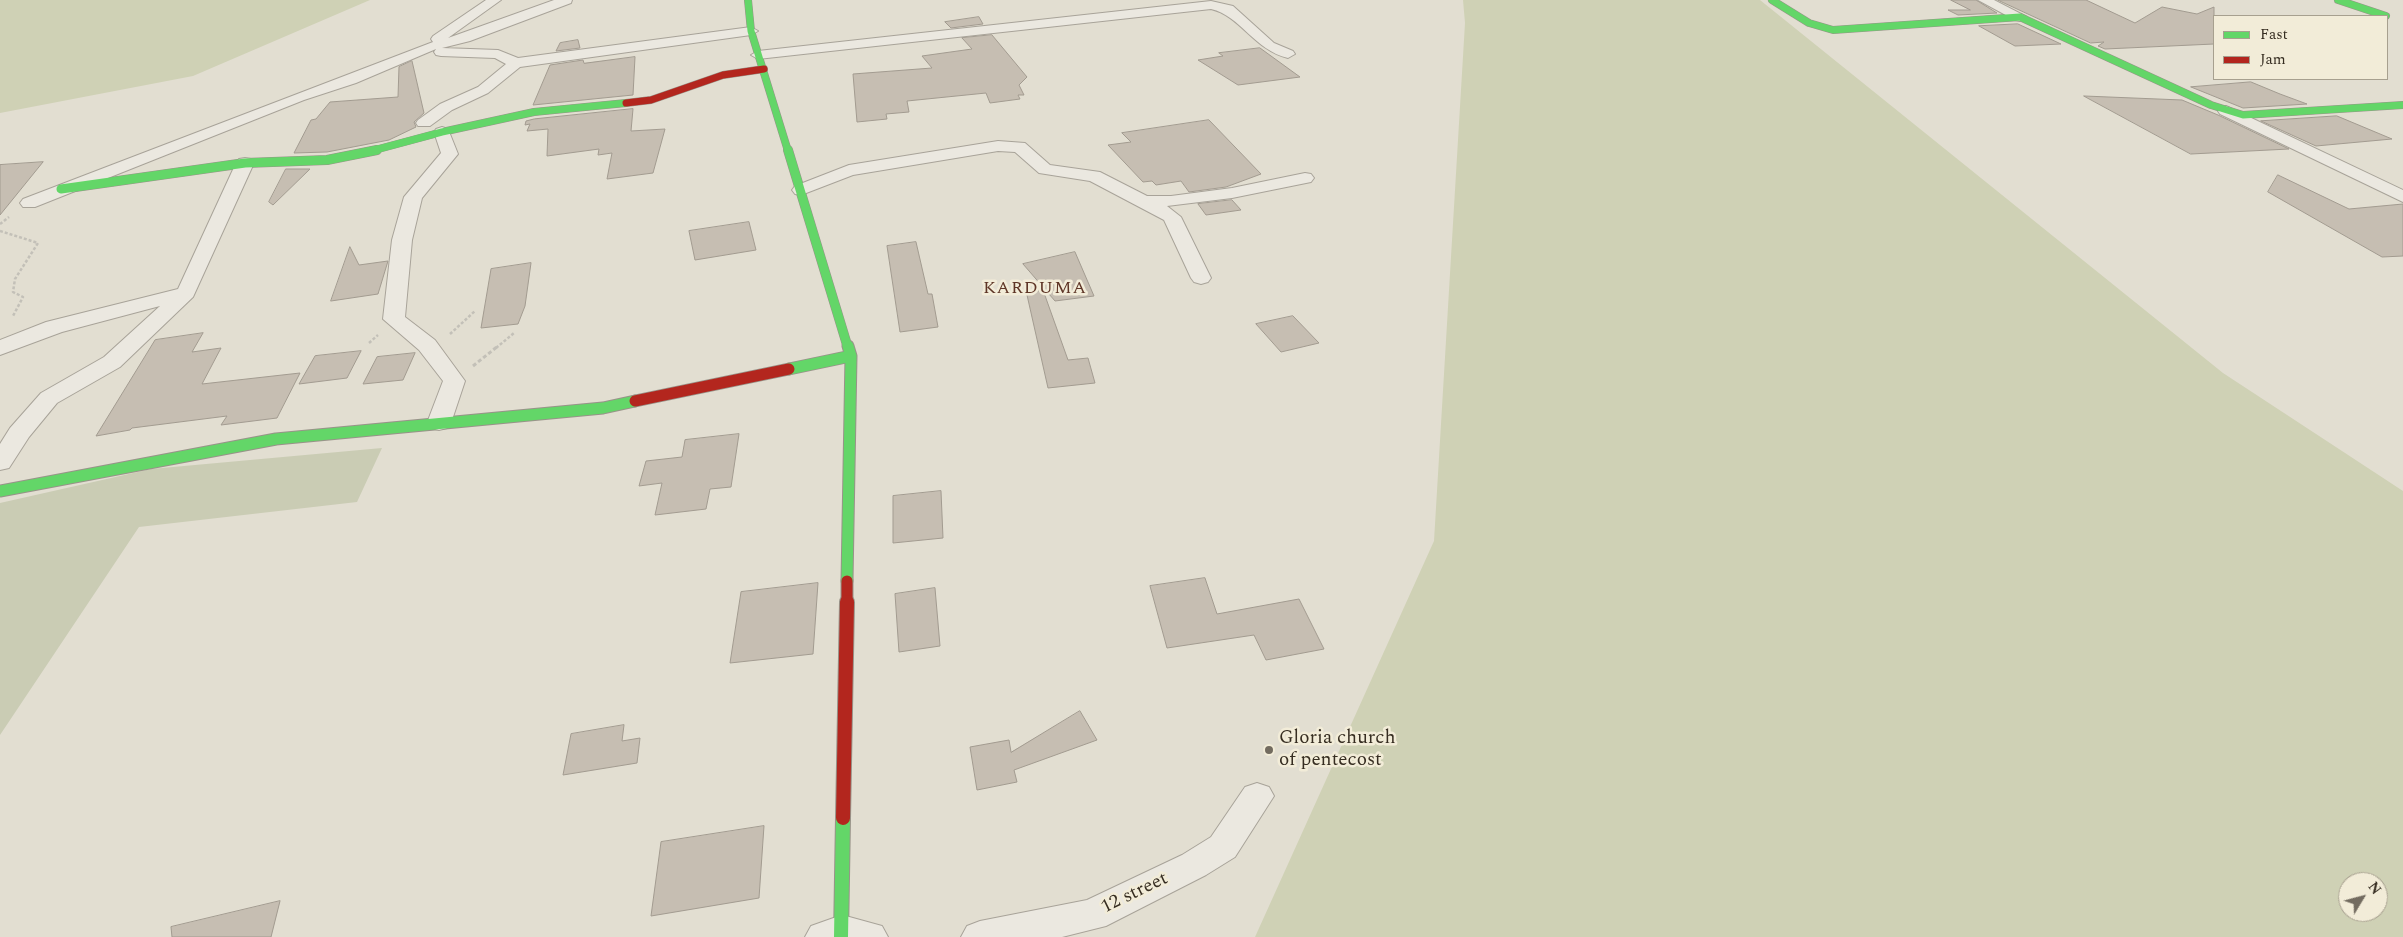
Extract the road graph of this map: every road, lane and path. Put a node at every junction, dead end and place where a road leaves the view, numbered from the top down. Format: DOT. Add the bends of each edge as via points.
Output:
graph roads {
  1 [pos="495,0"];
  2 [pos="566,0"];
  3 [pos="748,0"];
  4 [pos="1772,0"];
  5 [pos="1984,0"];
  6 [pos="2338,0"];
  7 [pos="1209,2"];
  8 [pos="1106,5"];
  9 [pos="1122,15"];
  10 [pos="2383,15"];
  11 [pos="2020,17"];
  12 [pos="751,31"];
  13 [pos="428,47"];
  14 [pos="1288,54"];
  15 [pos="758,55"];
  16 [pos="401,59"];
  17 [pos="516,63"];
  18 [pos="764,69"];
  19 [pos="2403,105"];
  20 [pos="2226,111"];
  21 [pos="424,124"];
  22 [pos="442,132"];
  23 [pos="246,163"];
  24 [pos="1305,178"];
  25 [pos="61,189"];
  26 [pos="801,190"];
  27 [pos="2403,197"];
  28 [pos="1144,201"];
  29 [pos="29,203"];
  30 [pos="0,231"];
  31 [pos="1201,278"];
  32 [pos="186,293"];
  33 [pos="475,310"];
  34 [pos="514,333"];
  35 [pos="7,345"];
  36 [pos="427,345"];
  37 [pos="851,356"];
  38 [pos="454,381"];
  39 [pos="439,423"];
  40 [pos="0,462"];
  41 [pos="0,491"];
  42 [pos="1257,796"];
  43 [pos="844,935"];
  44 [pos="980,937"];
  1 -- 13 [label="street" via="470,14"];
  2 -- 13 [label="street" via="465,38"];
  3 -- 12 [label="street"];
  4 -- 11 [label="street" via="1810,23 1833,30"];
  5 -- 11 [label="street"];
  6 -- 10 [label="street"];
  7 -- 9 [label="street"];
  7 -- 14 [label="street" via="1228,9 1269,46"];
  8 -- 9 [label="street"];
  9 -- 15 [label="street"];
  11 -- 20 [label="street"];
  12 -- 15 [label="street"];
  12 -- 17 [label="street"];
  13 -- 16 [label="street"];
  15 -- 18 [label="street"];
  16 -- 17 [label="street" via="464,51 498,54"];
  16 -- 25 [label="street"];
  17 -- 21 [label="street" via="484,90 446,107"];
  18 -- 22 [label="street" via="723,75 650,100 534,112"];
  18 -- 26 [label="street"];
  19 -- 20 [label="street" via="2243,115"];
  20 -- 27 [label="street"];
  22 -- 23 [label="street" via="392,147 327,160"];
  22 -- 36 [label="street" via="450,154 413,198 402,240 394,319"];
  23 -- 25 [label="street"];
  23 -- 32 [label="street"];
  24 -- 28 [label="street" via="1171,202"];
  25 -- 29 [label="street"];
  26 -- 28 [label="street" via="849,170 998,146 1020,147 1045,169 1094,176"];
  26 -- 37 [label="street"];
  28 -- 31 [label="street" via="1172,217"];
  30 -- 35 [label="path" via="38,243 15,279 13,292 23,297 13,318"];
  32 -- 35 [label="street" via="54,327"];
  32 -- 40 [label="street" via="112,362 49,398 19,433"];
  33 -- 36 [label="path" via="455,331"];
  34 -- 38 [label="path"];
  36 -- 38 [label="street"];
  37 -- 39 [label="street" via="604,408"];
  37 -- 43 [label="street"];
  38 -- 39 [label="street"];
  39 -- 41 [label="street" via="276,439"];
  42 -- 44 [label="street, 12 street" via="1223,847 1194,865 1093,915"];
}
